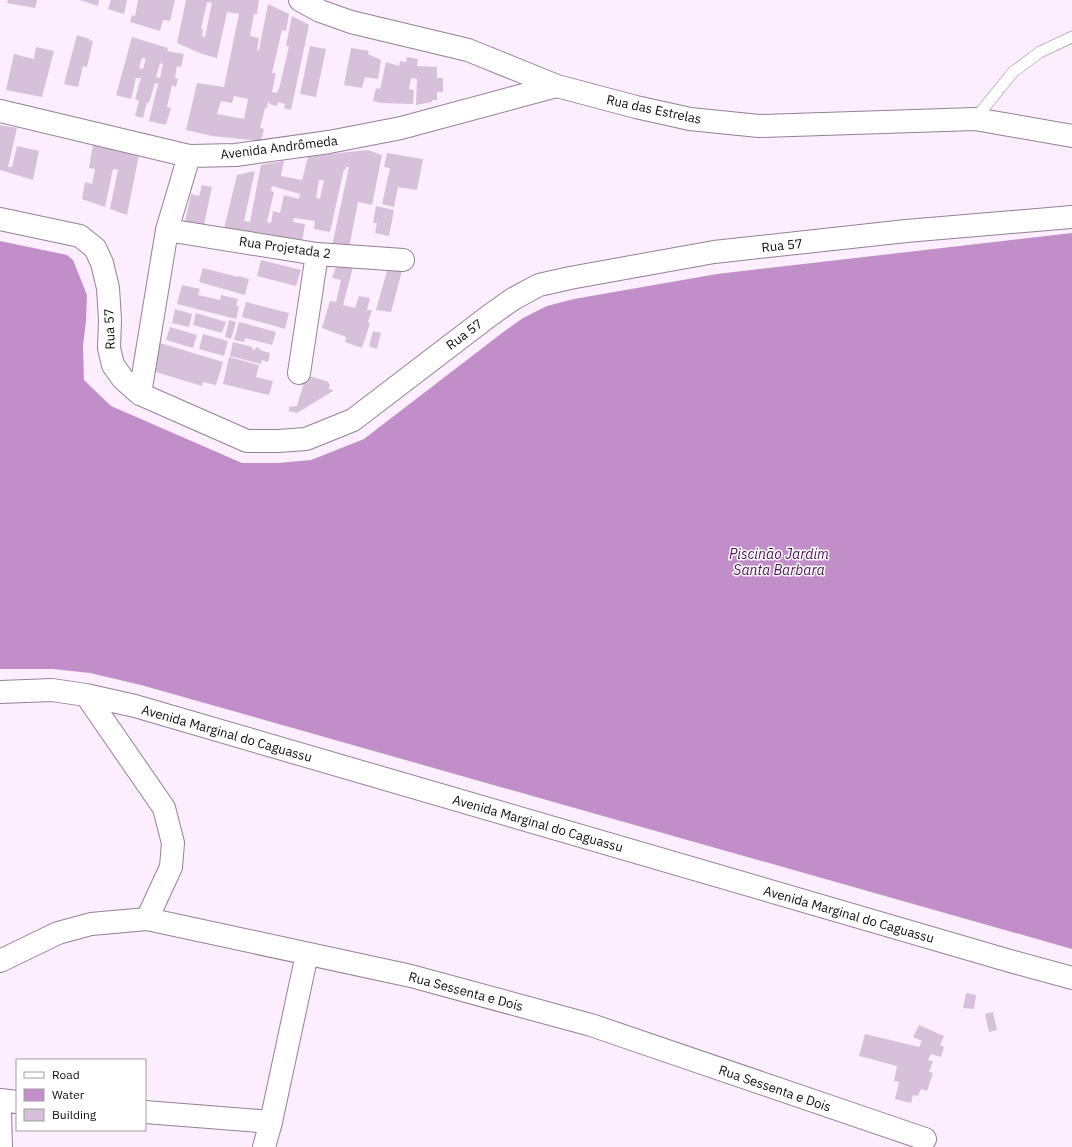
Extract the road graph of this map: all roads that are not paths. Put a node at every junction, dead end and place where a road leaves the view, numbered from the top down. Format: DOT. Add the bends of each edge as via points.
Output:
graph roads {
  1 [pos="300,0"];
  2 [pos="1072,38"];
  3 [pos="557,86"];
  4 [pos="0,111"];
  5 [pos="975,119"];
  6 [pos="1072,136"];
  7 [pos="189,156"];
  8 [pos="1072,217"];
  9 [pos="0,219"];
  10 [pos="167,230"];
  11 [pos="318,254"];
  12 [pos="403,260"];
  13 [pos="299,373"];
  14 [pos="140,394"];
  15 [pos="0,692"];
  16 [pos="86,694"];
  17 [pos="147,919"];
  18 [pos="307,954"];
  19 [pos="0,961"];
  20 [pos="1072,978"];
  21 [pos="0,1100"];
  22 [pos="16,1102"];
  23 [pos="0,1111"];
  24 [pos="146,1112"];
  25 [pos="271,1122"];
  26 [pos="925,1139"];
  27 [pos="1,1147"];
  28 [pos="264,1147"];
  1 -- 3 [label="street, Rua das Estrelas" via="320,11 351,22 468,50"];
  2 -- 5 [label="lane" via="1040,52 1013,72"];
  3 -- 5 [label="street, Rua das Estrelas" via="636,108 690,119 759,126"];
  3 -- 7 [label="street, Avenida Andrômeda" via="401,128 329,142 244,154"];
  4 -- 7 [label="street, Avenida Andrômeda"];
  5 -- 6 [label="street, Rua das Estrelas"];
  7 -- 10 [label="street"];
  8 -- 14 [label="street, Rua 57" via="906,231 714,252 539,285 488,316 352,420 306,439 247,441"];
  9 -- 14 [label="street, Rua 57" via="80,236 95,248 102,263 108,288 109,348 113,365 123,379"];
  10 -- 11 [label="street, Rua Projetada 2"];
  10 -- 14 [label="street"];
  11 -- 12 [label="street, Rua Projetada 2"];
  11 -- 13 [label="street"];
  15 -- 16 [label="street, Avenida Marginal do Caguassu" via="52,690"];
  16 -- 17 [label="street" via="164,808 173,843 171,867"];
  16 -- 20 [label="street, Avenida Marginal do Caguassu" via="135,706"];
  17 -- 18 [label="street, Rua Sessenta e Dois"];
  17 -- 19 [label="street, Rua Sessenta e Dois" via="91,924 58,933"];
  18 -- 25 [label="street"];
  18 -- 26 [label="street, Rua Sessenta e Dois" via="411,976 591,1025"];
  21 -- 22 [label="street"];
  23 -- 27 [label="street"];
  24 -- 25 [label="street"];
  25 -- 28 [label="street"];
}
